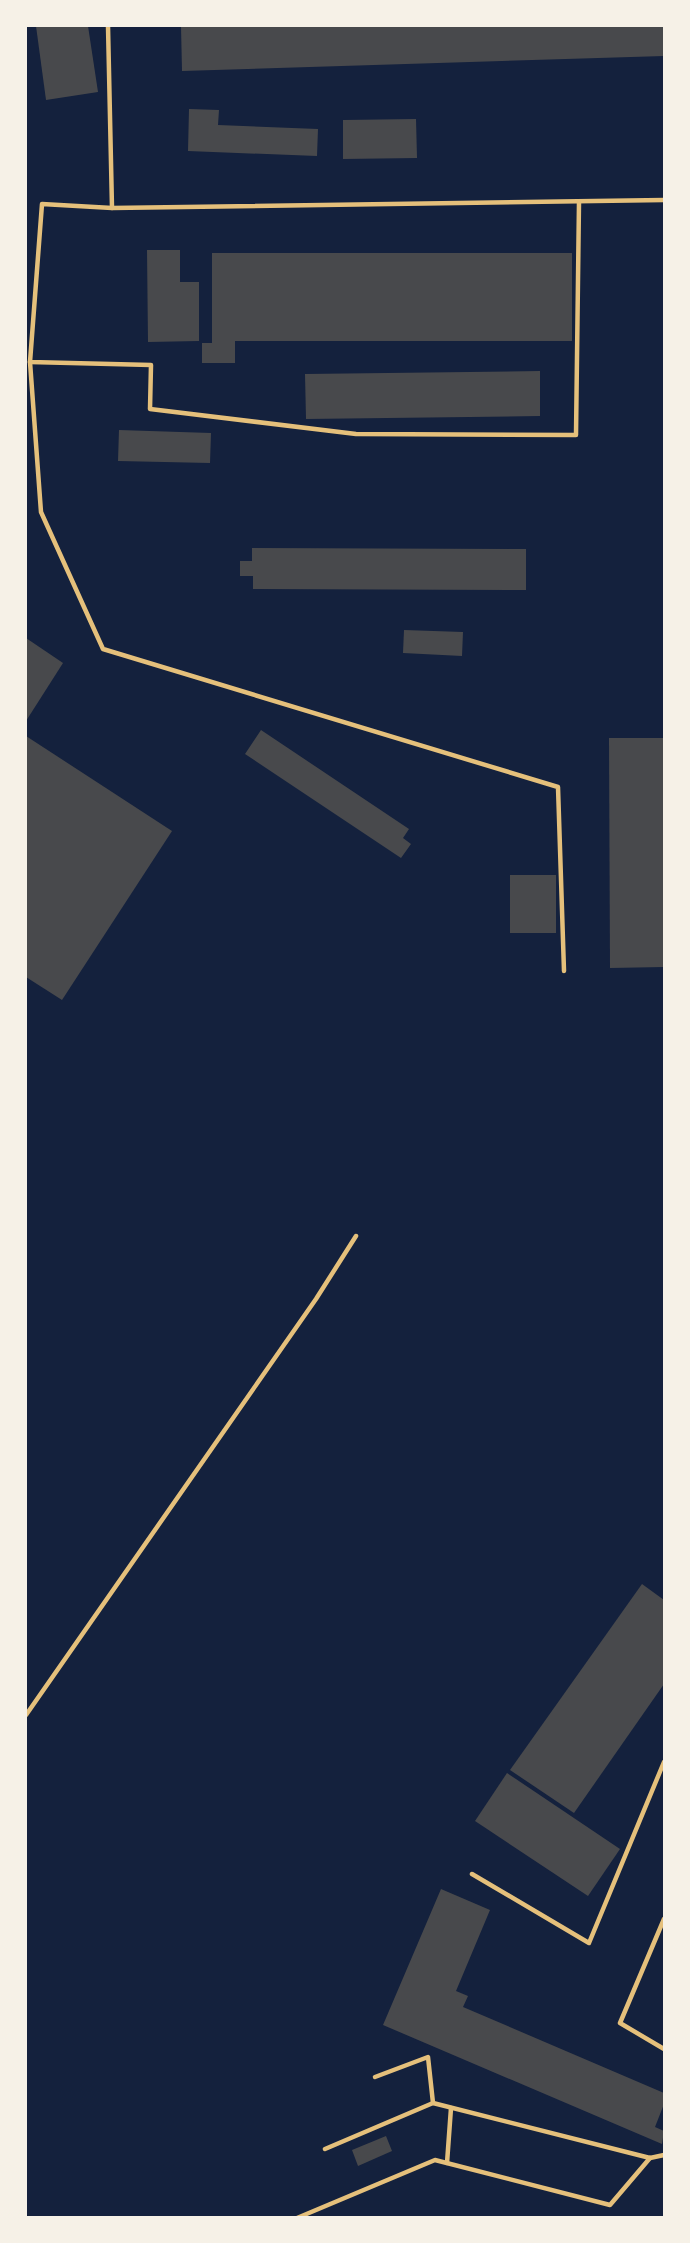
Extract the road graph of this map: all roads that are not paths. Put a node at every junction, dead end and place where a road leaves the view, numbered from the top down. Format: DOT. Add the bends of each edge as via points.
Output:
graph roads {
  1 [pos="108,26"];
  2 [pos="664,200"];
  3 [pos="579,202"];
  4 [pos="112,208"];
  5 [pos="30,362"];
  6 [pos="564,971"];
  7 [pos="356,1236"];
  8 [pos="26,1715"];
  9 [pos="664,1762"];
  10 [pos="472,1874"];
  11 [pos="664,1919"];
  12 [pos="664,2049"];
  13 [pos="375,2077"];
  14 [pos="433,2103"];
  15 [pos="451,2108"];
  16 [pos="325,2149"];
  17 [pos="664,2155"];
  18 [pos="651,2158"];
  19 [pos="447,2163"];
  20 [pos="297,2217"];
  1 -- 4 [label="lane"];
  2 -- 3 [label="lane"];
  3 -- 4 [label="lane"];
  3 -- 5 [label="lane" via="576,435 356,434 150,410 151,366"];
  4 -- 5 [label="lane" via="42,204"];
  5 -- 6 [label="lane" via="41,512 103,649 558,787"];
  7 -- 8 [label="lane"];
  9 -- 10 [label="lane" via="589,1943"];
  11 -- 12 [label="lane" via="620,2023"];
  13 -- 14 [label="lane" via="428,2057"];
  14 -- 15 [label="lane"];
  14 -- 16 [label="lane"];
  15 -- 18 [label="lane"];
  15 -- 19 [label="lane"];
  17 -- 18 [label="lane"];
  18 -- 19 [label="lane" via="610,2205"];
  19 -- 20 [label="lane" via="435,2160"];
}
